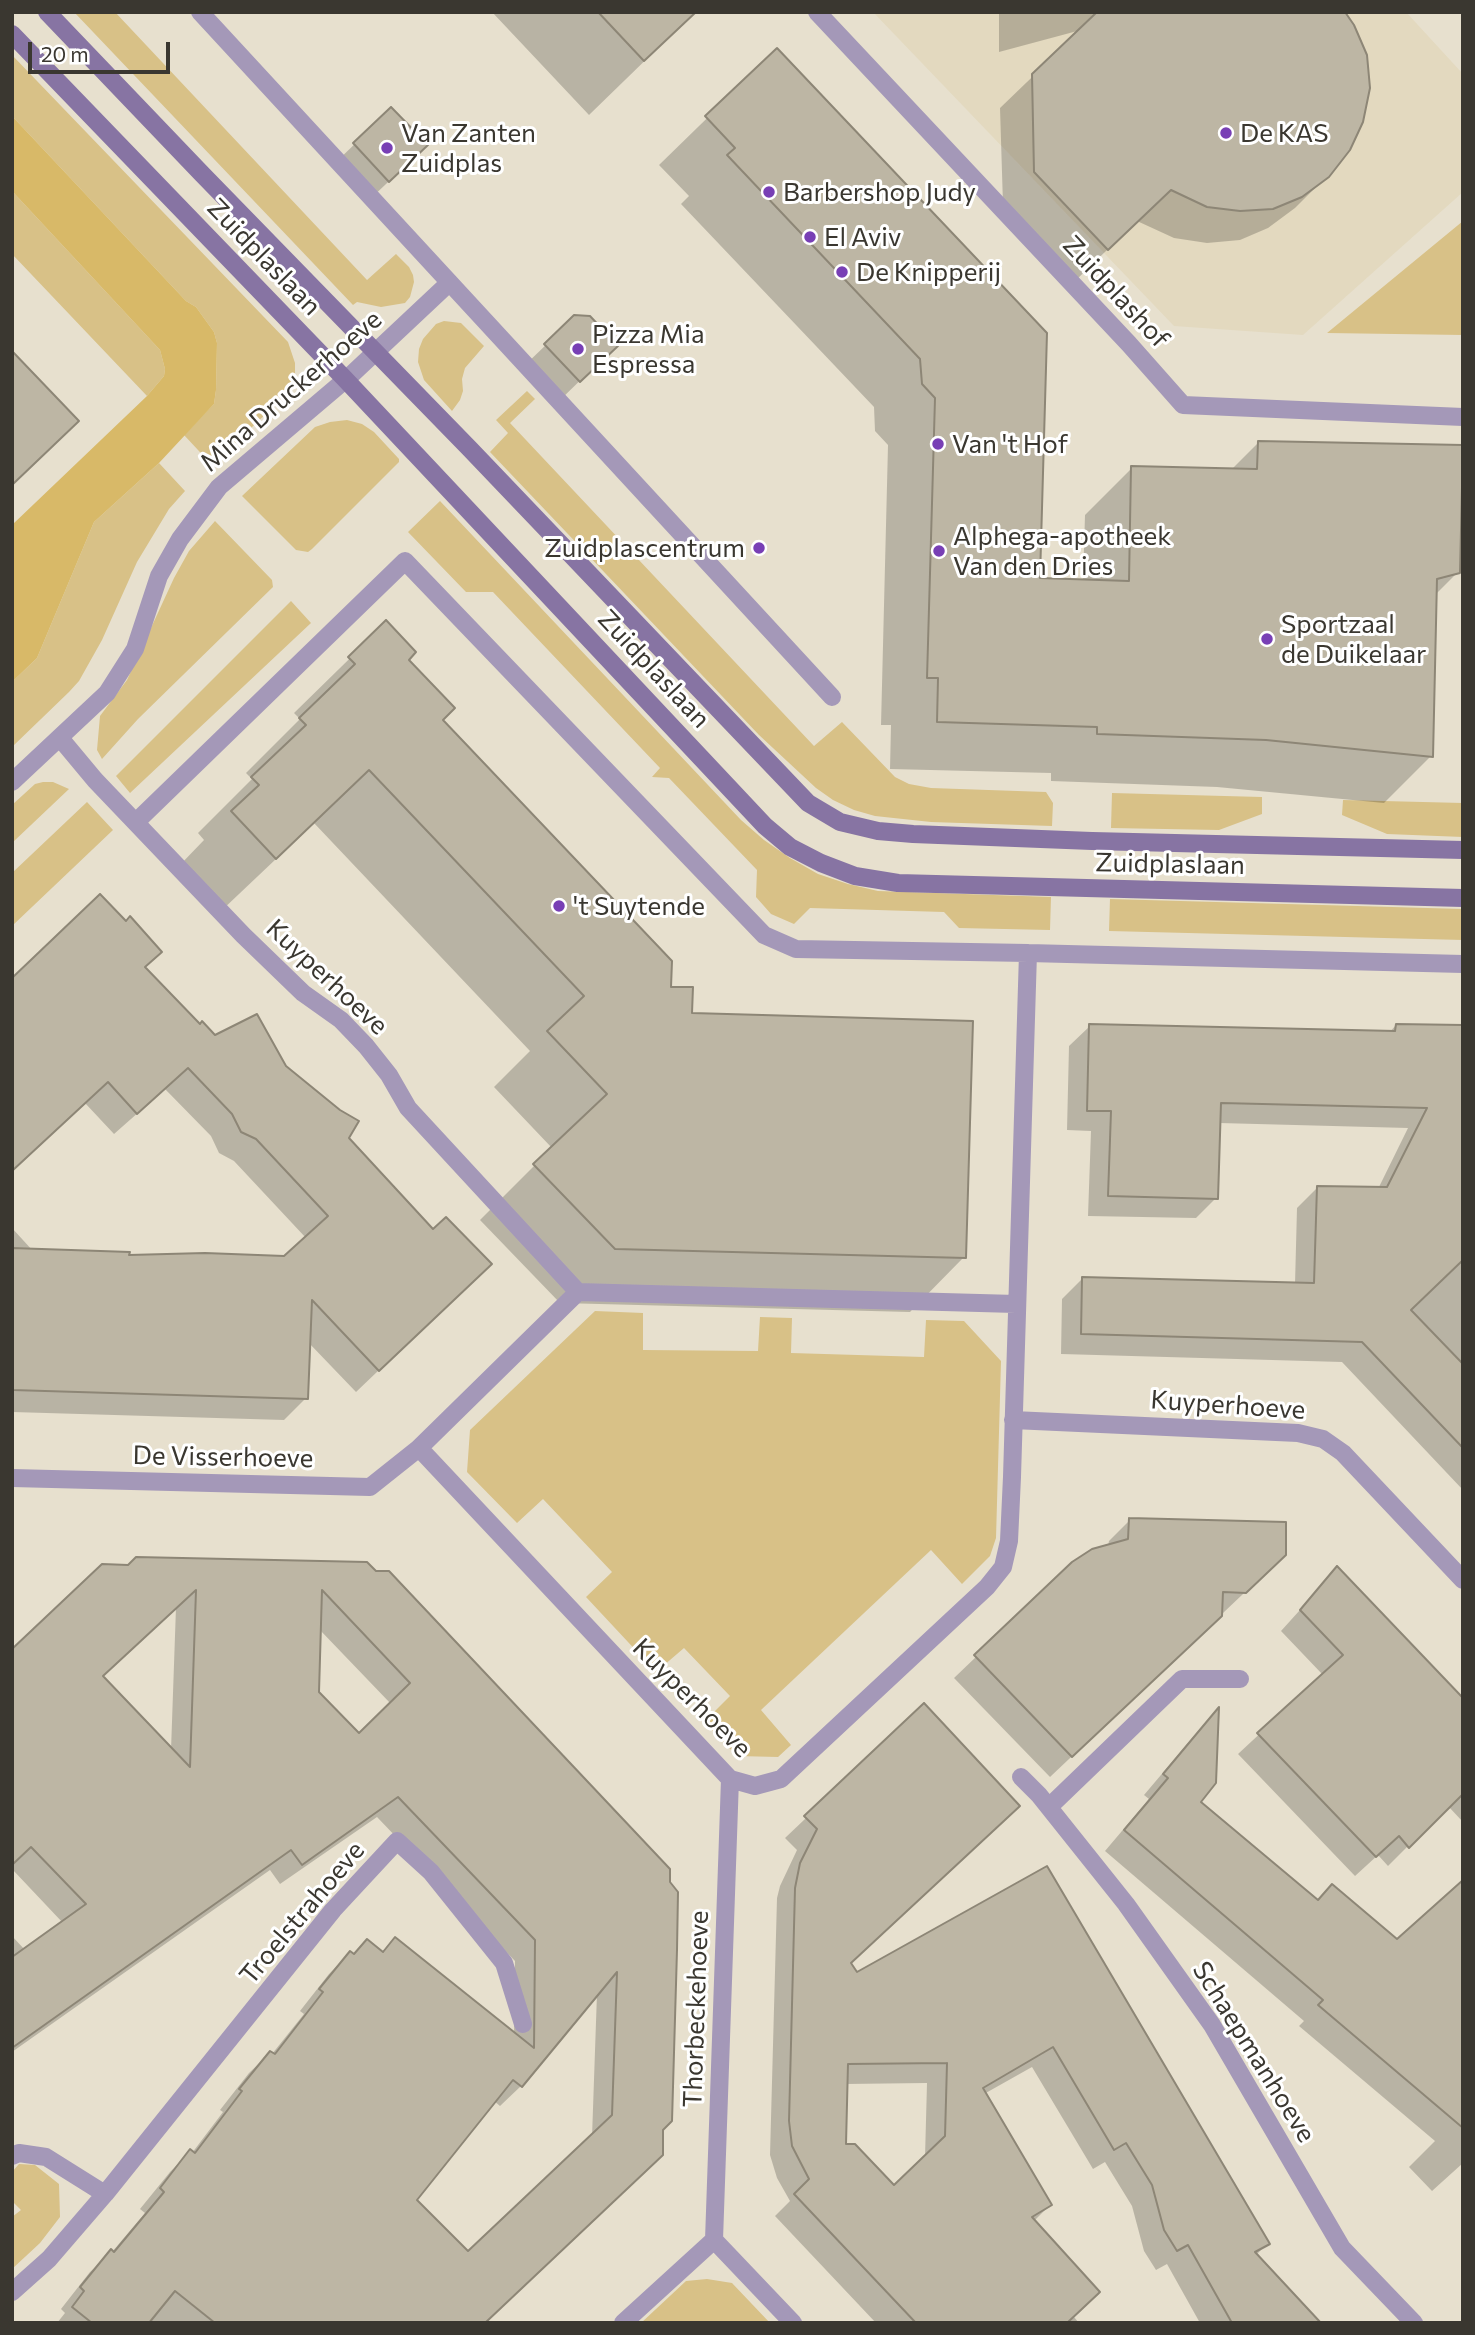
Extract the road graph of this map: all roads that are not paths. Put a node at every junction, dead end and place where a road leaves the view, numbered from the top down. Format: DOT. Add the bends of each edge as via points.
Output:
graph roads {
  1 [pos="47,12"];
  2 [pos="200,12"];
  3 [pos="817,12"];
  4 [pos="12,34"];
  5 [pos="449,283"];
  6 [pos="377,352"];
  7 [pos="345,379"];
  8 [pos="1463,417"];
  9 [pos="832,697"];
  10 [pos="60,737"];
  11 [pos="12,782"];
  12 [pos="137,821"];
  13 [pos="1463,850"];
  14 [pos="1463,898"];
  15 [pos="1028,953"];
  16 [pos="1463,964"];
  17 [pos="578,1292"];
  18 [pos="1016,1304"];
  19 [pos="1013,1420"];
  20 [pos="419,1448"];
  21 [pos="12,1478"];
  22 [pos="1463,1580"];
  23 [pos="1240,1679"];
  24 [pos="1021,1777"];
  25 [pos="730,1779"];
  26 [pos="1049,1807"];
  27 [pos="523,2024"];
  28 [pos="12,2156"];
  29 [pos="105,2194"];
  30 [pos="714,2240"];
  31 [pos="12,2292"];
  32 [pos="623,2323"];
  33 [pos="793,2323"];
  34 [pos="1414,2323"];
  1 -- 6 [label="street, Zuidplaslaan"];
  2 -- 5 [label="street"];
  3 -- 8 [label="street, Zuidplashof" via="1183,405"];
  4 -- 7 [label="street, Zuidplaslaan"];
  5 -- 6 [label="street, Mina Druckerhoeve"];
  5 -- 9 [label="street"];
  6 -- 7 [label="street, Mina Druckerhoeve"];
  6 -- 13 [label="street, Zuidplaslaan" via="808,803 841,821 914,834"];
  7 -- 10 [label="street, Mina Druckerhoeve" via="219,487 159,576 135,649 107,694"];
  7 -- 14 [label="street, Zuidplaslaan" via="765,826 821,863 855,876 898,883"];
  10 -- 11 [label="street, Mina Druckerhoeve"];
  10 -- 12 [label="street, Kuyperhoeve"];
  12 -- 15 [label="street" via="405,561 764,935 796,949"];
  12 -- 17 [label="street, Kuyperhoeve" via="261,953 366,1046 408,1108"];
  15 -- 16 [label="street"];
  15 -- 18 [label="street, Kuyperhoeve"];
  17 -- 18 [label="street"];
  17 -- 20 [label="street"];
  18 -- 19 [label="street, Kuyperhoeve"];
  19 -- 22 [label="street, Kuyperhoeve" via="1298,1433 1323,1439 1343,1453"];
  19 -- 25 [label="street, Kuyperhoeve" via="1009,1541 1003,1567 781,1779 755,1786"];
  20 -- 21 [label="street, De Visserhoeve" via="370,1487"];
  20 -- 25 [label="street, Kuyperhoeve"];
  23 -- 26 [label="street" via="1182,1679"];
  24 -- 26 [label="street, Schaepmanhoeve"];
  25 -- 30 [label="street, Thorbeckehoeve"];
  26 -- 34 [label="street, Schaepmanhoeve" via="1126,1904 1212,2025 1342,2248"];
  27 -- 29 [label="street, Troelstrahoeve" via="504,1963 430,1872 397,1841 332,1910"];
  28 -- 29 [label="street" via="46,2157"];
  29 -- 31 [label="street, Troelstrahoeve" via="49,2259"];
  30 -- 32 [label="street"];
  30 -- 33 [label="street"];
}
